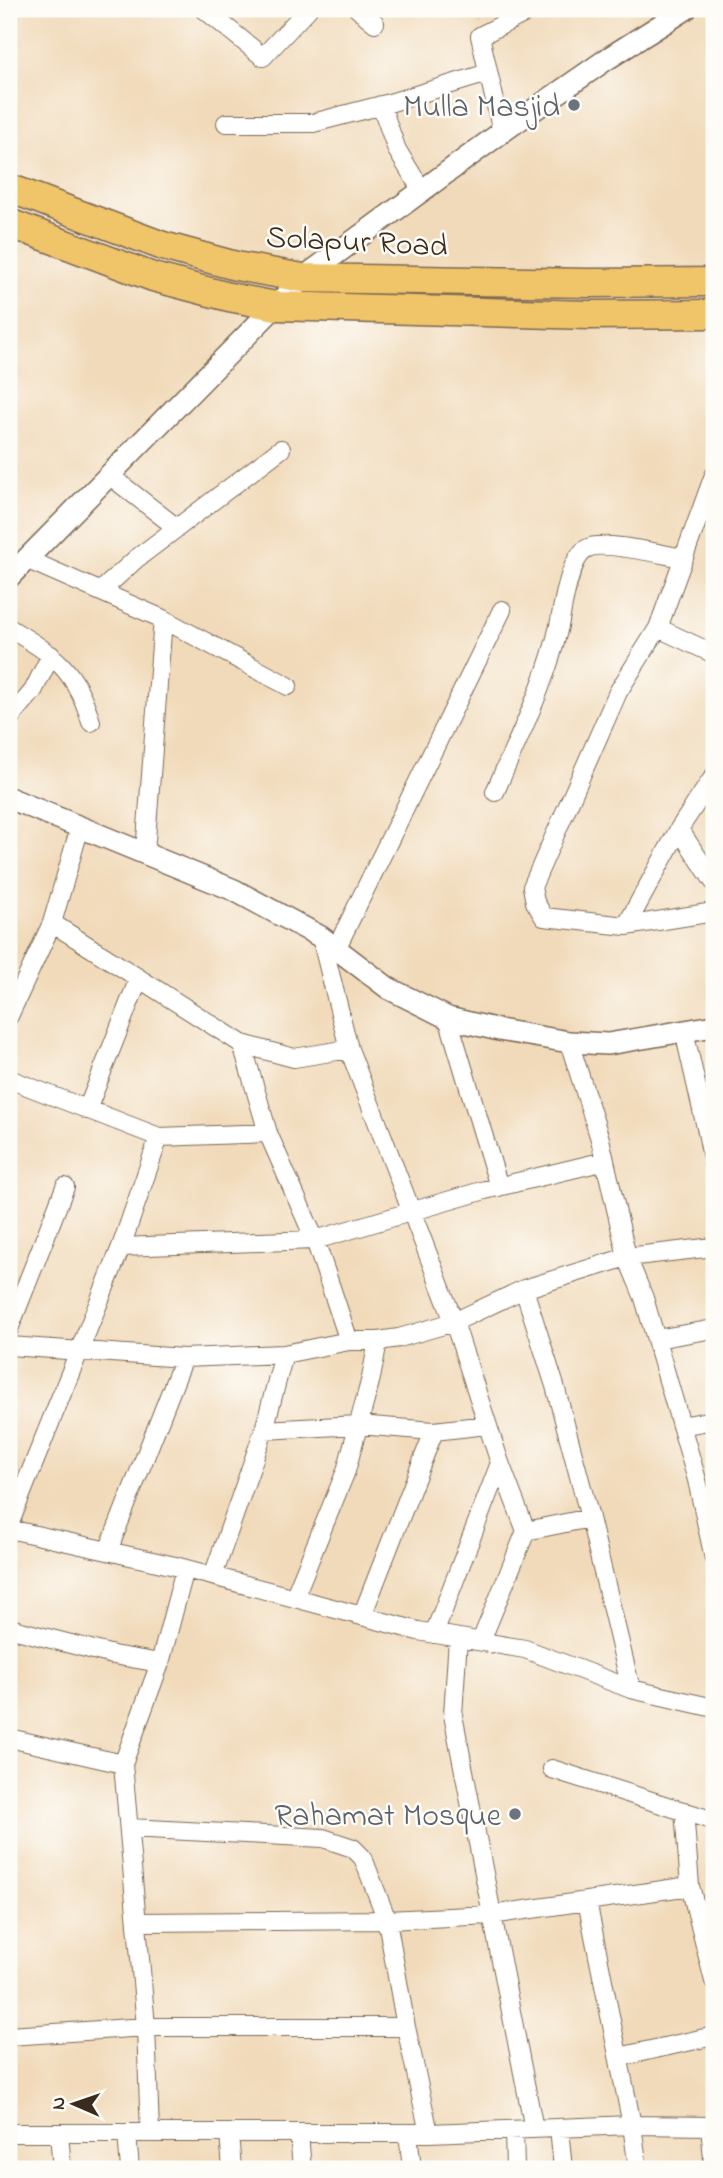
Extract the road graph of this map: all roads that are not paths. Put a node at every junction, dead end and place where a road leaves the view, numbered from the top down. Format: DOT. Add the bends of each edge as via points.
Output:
graph roads {
  1 [pos="204,9"];
  2 [pos="308,9"];
  3 [pos="358,9"];
  4 [pos="533,9"];
  5 [pos="686,9"];
  6 [pos="375,23"];
  7 [pos="488,73"];
  8 [pos="381,105"];
  9 [pos="226,123"];
  10 [pos="502,132"];
  11 [pos="9,188"];
  12 [pos="422,191"];
  13 [pos="9,223"];
  14 [pos="303,278"];
  15 [pos="714,282"];
  16 [pos="276,306"];
  17 [pos="714,314"];
  18 [pos="281,449"];
  19 [pos="109,475"];
  20 [pos="714,475"];
  21 [pos="177,528"];
  22 [pos="684,558"];
  23 [pos="26,559"];
  24 [pos="9,577"];
  25 [pos="101,591"];
  26 [pos="502,610"];
  27 [pos="163,619"];
  28 [pos="9,628"];
  29 [pos="659,628"];
  30 [pos="714,653"];
  31 [pos="51,655"];
  32 [pos="288,686"];
  33 [pos="9,719"];
  34 [pos="91,722"];
  35 [pos="714,776"];
  36 [pos="495,792"];
  37 [pos="9,798"];
  38 [pos="80,827"];
  39 [pos="679,829"];
  40 [pos="145,853"];
  41 [pos="714,882"];
  42 [pos="714,912"];
  43 [pos="52,923"];
  44 [pos="626,926"];
  45 [pos="328,943"];
  46 [pos="139,978"];
  47 [pos="9,1016"];
  48 [pos="448,1018"];
  49 [pos="714,1026"];
  50 [pos="684,1031"];
  51 [pos="569,1042"];
  52 [pos="242,1044"];
  53 [pos="349,1049"];
  54 [pos="9,1079"];
  55 [pos="87,1110"];
  56 [pos="710,1131"];
  57 [pos="268,1133"];
  58 [pos="159,1137"];
  59 [pos="605,1161"];
  60 [pos="714,1168"];
  61 [pos="65,1187"];
  62 [pos="499,1187"];
  63 [pos="412,1212"];
  64 [pos="316,1240"];
  65 [pos="121,1247"];
  66 [pos="714,1247"];
  67 [pos="627,1257"];
  68 [pos="524,1289"];
  69 [pos="454,1322"];
  70 [pos="9,1329"];
  71 [pos="714,1329"];
  72 [pos="656,1339"];
  73 [pos="349,1341"];
  74 [pos="378,1341"];
  75 [pos="9,1346"];
  76 [pos="79,1349"];
  77 [pos="284,1354"];
  78 [pos="184,1358"];
  79 [pos="714,1420"];
  80 [pos="487,1424"];
  81 [pos="358,1425"];
  82 [pos="681,1426"];
  83 [pos="264,1430"];
  84 [pos="434,1431"];
  85 [pos="500,1463"];
  86 [pos="590,1518"];
  87 [pos="9,1527"];
  88 [pos="526,1531"];
  89 [pos="108,1551"];
  90 [pos="714,1558"];
  91 [pos="185,1569"];
  92 [pos="213,1576"];
  93 [pos="294,1598"];
  94 [pos="362,1616"];
  95 [pos="9,1628"];
  96 [pos="434,1634"];
  97 [pos="458,1638"];
  98 [pos="481,1642"];
  99 [pos="160,1664"];
  100 [pos="631,1689"];
  101 [pos="714,1708"];
  102 [pos="9,1738"];
  103 [pos="123,1764"];
  104 [pos="552,1769"];
  105 [pos="684,1811"];
  106 [pos="714,1821"];
  107 [pos="129,1828"];
  108 [pos="690,1886"];
  109 [pos="587,1901"];
  110 [pos="491,1915"];
  111 [pos="387,1920"];
  112 [pos="137,1922"];
  113 [pos="714,1981"];
  114 [pos="146,2027"];
  115 [pos="406,2027"];
  116 [pos="9,2036"];
  117 [pos="714,2036"];
  118 [pos="619,2057"];
  119 [pos="632,2125"];
  120 [pos="712,2126"];
  121 [pos="559,2128"];
  122 [pos="534,2129"];
  123 [pos="514,2130"];
  124 [pos="9,2133"];
  125 [pos="59,2133"];
  126 [pos="127,2133"];
  127 [pos="150,2133"];
  128 [pos="229,2133"];
  129 [pos="299,2133"];
  130 [pos="408,2133"];
  131 [pos="429,2133"];
  132 [pos="62,2169"];
  133 [pos="130,2169"];
  134 [pos="232,2169"];
  135 [pos="302,2169"];
  136 [pos="412,2169"];
  137 [pos="515,2169"];
  138 [pos="563,2169"];
  139 [pos="638,2169"];
  140 [pos="714,2169"];
  1 -- 2 [label="street" via="264,57"];
  3 -- 6 [label="street"];
  4 -- 7 [label="street" via="480,36"];
  5 -- 10 [label="street"];
  7 -- 8 [label="street"];
  7 -- 10 [label="street"];
  8 -- 9 [label="street" via="313,123"];
  8 -- 12 [label="street" via="397,150"];
  10 -- 12 [label="street"];
  11 -- 14 [label="main road, Solapur Road" via="163,246"];
  12 -- 14 [label="street"];
  13 -- 16 [label="main road, Solapur Road" via="153,277"];
  14 -- 15 [label="main road, Solapur Road"];
  14 -- 16 [label="street"];
  16 -- 17 [label="main road, Solapur Road"];
  16 -- 19 [label="street"];
  18 -- 21 [label="street"];
  19 -- 21 [label="street"];
  19 -- 23 [label="street"];
  20 -- 22 [label="street"];
  21 -- 25 [label="street"];
  22 -- 29 [label="street"];
  22 -- 36 [label="street" via="609,545 591,546 580,553 544,678"];
  23 -- 24 [label="street"];
  23 -- 25 [label="street"];
  25 -- 27 [label="street"];
  26 -- 45 [label="street"];
  27 -- 32 [label="street"];
  27 -- 40 [label="street"];
  28 -- 31 [label="street"];
  29 -- 30 [label="street"];
  29 -- 44 [label="street" via="618,692 532,887 544,917"];
  31 -- 33 [label="street" via="33,691"];
  31 -- 34 [label="street" via="76,682"];
  35 -- 39 [label="street"];
  37 -- 38 [label="street"];
  38 -- 40 [label="street"];
  38 -- 43 [label="street"];
  39 -- 41 [label="street"];
  39 -- 44 [label="street"];
  40 -- 45 [label="street" via="234,890"];
  42 -- 44 [label="street"];
  43 -- 46 [label="street"];
  43 -- 47 [label="street"];
  45 -- 48 [label="street" via="388,988"];
  45 -- 53 [label="street"];
  46 -- 52 [label="street"];
  46 -- 55 [label="street"];
  48 -- 51 [label="street"];
  48 -- 62 [label="street"];
  49 -- 50 [label="street"];
  50 -- 51 [label="street" via="608,1044"];
  50 -- 56 [label="street"];
  51 -- 59 [label="street"];
  52 -- 53 [label="street" via="294,1058"];
  52 -- 57 [label="street"];
  53 -- 63 [label="street"];
  54 -- 55 [label="street"];
  55 -- 58 [label="street"];
  56 -- 60 [label="street"];
  57 -- 58 [label="street"];
  57 -- 64 [label="street"];
  58 -- 65 [label="street"];
  59 -- 62 [label="street"];
  59 -- 67 [label="street"];
  61 -- 70 [label="street"];
  62 -- 63 [label="street"];
  63 -- 64 [label="street"];
  63 -- 69 [label="street"];
  64 -- 65 [label="street"];
  64 -- 73 [label="street"];
  65 -- 76 [label="street"];
  66 -- 67 [label="street"];
  67 -- 68 [label="street"];
  67 -- 72 [label="street"];
  68 -- 69 [label="street"];
  68 -- 86 [label="street"];
  69 -- 74 [label="street"];
  69 -- 80 [label="street"];
  71 -- 72 [label="street"];
  72 -- 82 [label="street"];
  73 -- 74 [label="street"];
  73 -- 77 [label="street"];
  74 -- 81 [label="street"];
  75 -- 76 [label="street"];
  76 -- 78 [label="street"];
  76 -- 87 [label="street"];
  77 -- 78 [label="street"];
  77 -- 83 [label="street"];
  78 -- 89 [label="street"];
  79 -- 82 [label="street"];
  80 -- 84 [label="street"];
  80 -- 85 [label="street"];
  81 -- 83 [label="street"];
  81 -- 84 [label="street"];
  81 -- 93 [label="street" via="346,1471"];
  82 -- 90 [label="street"];
  83 -- 92 [label="street"];
  84 -- 94 [label="street"];
  85 -- 88 [label="street"];
  85 -- 96 [label="street"];
  86 -- 88 [label="street"];
  86 -- 100 [label="street"];
  87 -- 89 [label="street"];
  88 -- 98 [label="street"];
  89 -- 91 [label="street"];
  91 -- 92 [label="street"];
  91 -- 99 [label="street"];
  92 -- 93 [label="street"];
  93 -- 94 [label="street"];
  94 -- 96 [label="street"];
  95 -- 99 [label="street"];
  96 -- 97 [label="street"];
  97 -- 98 [label="street"];
  97 -- 110 [label="street" via="453,1715"];
  98 -- 100 [label="street" via="525,1648"];
  99 -- 103 [label="street"];
  100 -- 101 [label="street"];
  102 -- 103 [label="street"];
  103 -- 107 [label="street"];
  104 -- 105 [label="street"];
  105 -- 106 [label="street"];
  105 -- 108 [label="street"];
  107 -- 111 [label="street" via="323,1838 353,1848 363,1858"];
  107 -- 112 [label="street"];
  108 -- 109 [label="street"];
  108 -- 113 [label="street"];
  109 -- 110 [label="street"];
  109 -- 118 [label="street"];
  110 -- 111 [label="street"];
  110 -- 122 [label="street"];
  111 -- 112 [label="street"];
  111 -- 115 [label="street"];
  112 -- 114 [label="street"];
  114 -- 115 [label="street"];
  114 -- 116 [label="street"];
  114 -- 127 [label="street"];
  115 -- 131 [label="street"];
  117 -- 118 [label="street"];
  118 -- 119 [label="street"];
  119 -- 120 [label="street"];
  119 -- 121 [label="street"];
  119 -- 139 [label="street"];
  120 -- 140 [label="street"];
  121 -- 122 [label="street"];
  121 -- 138 [label="street"];
  122 -- 123 [label="street"];
  123 -- 131 [label="street"];
  123 -- 137 [label="street"];
  124 -- 125 [label="street"];
  125 -- 126 [label="street"];
  125 -- 132 [label="street"];
  126 -- 127 [label="street"];
  126 -- 133 [label="street"];
  127 -- 128 [label="street"];
  128 -- 129 [label="street"];
  128 -- 134 [label="street"];
  129 -- 130 [label="street"];
  129 -- 135 [label="street"];
  130 -- 131 [label="street"];
  130 -- 136 [label="street"];
}
